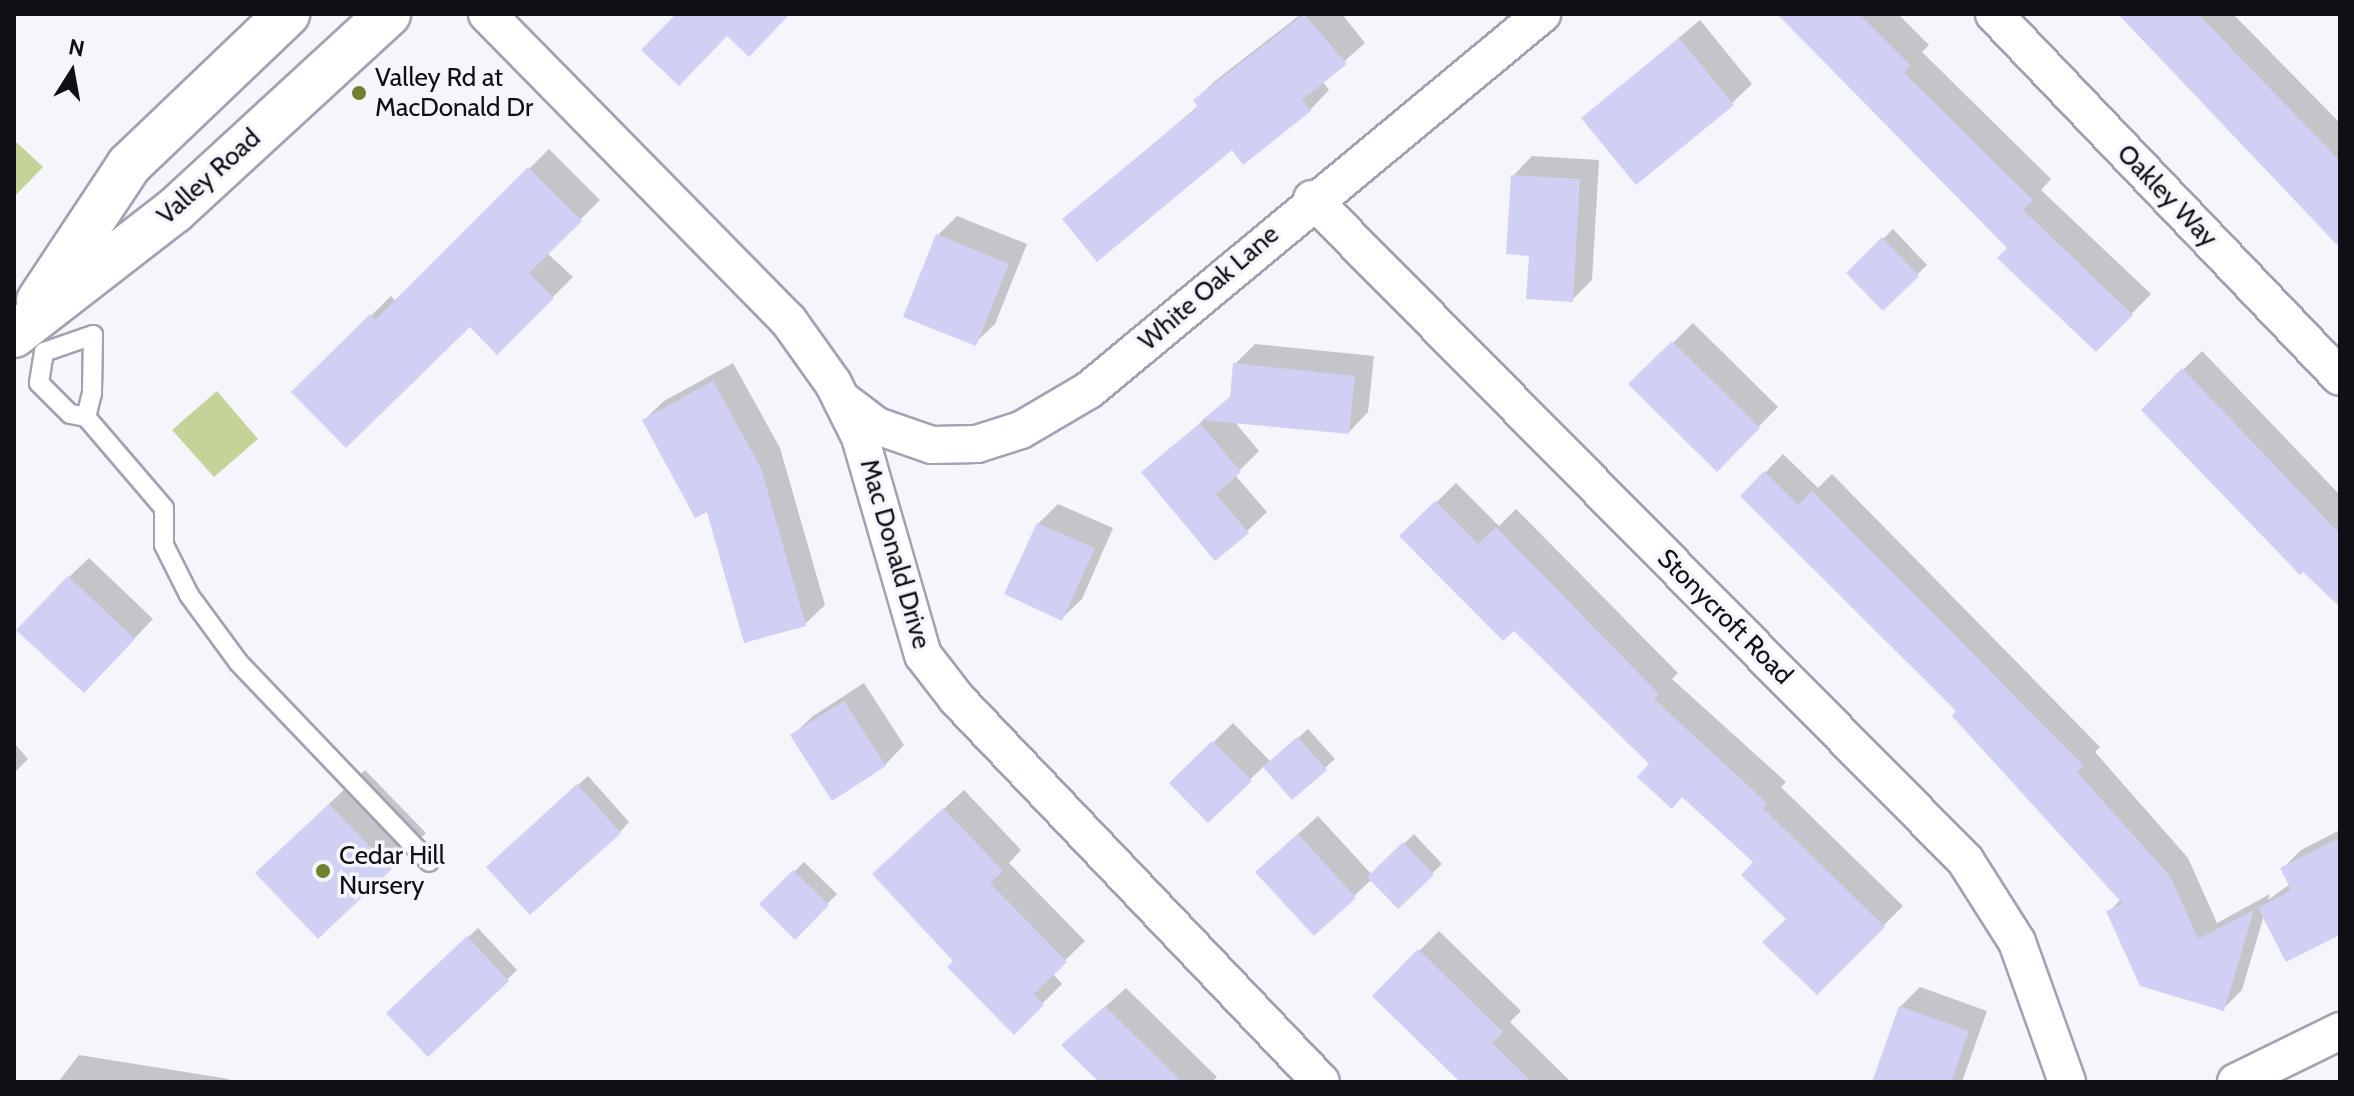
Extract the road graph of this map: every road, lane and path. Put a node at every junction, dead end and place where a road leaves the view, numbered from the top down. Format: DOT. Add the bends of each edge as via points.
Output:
graph roads {
  1 [pos="287,14"];
  2 [pos="388,14"];
  3 [pos="487,14"];
  4 [pos="1542,14"];
  5 [pos="1994,14"];
  6 [pos="1312,199"];
  7 [pos="26,339"];
  8 [pos="2340,377"];
  9 [pos="841,398"];
  10 [pos="86,417"];
  11 [pos="429,862"];
  12 [pos="2340,1031"];
  13 [pos="1321,1082"];
  14 [pos="2067,1082"];
  15 [pos="2236,1082"];
  1 -- 7 [label="main road" via="129,165"];
  2 -- 7 [label="main road, Valley Road"];
  3 -- 9 [label="street, Mac Donald Drive" via="788,320"];
  4 -- 6 [label="street, White Oak Lane"];
  5 -- 8 [label="street, Oakley Way"];
  6 -- 9 [label="street, White Oak Lane" via="1089,390 1021,430 977,444 932,445 877,426"];
  6 -- 14 [label="street, Stonycroft Road" via="1965,860 2017,942"];
  7 -- 10 [label="lane" via="39,383 70,414"];
  7 -- 10 [label="lane" via="93,335"];
  9 -- 13 [label="street, Mac Donald Drive" via="876,483 886,539 923,655 1008,758"];
  10 -- 11 [label="lane" via="164,508 164,545 189,595 239,663"];
  12 -- 15 [label="street"];
}
